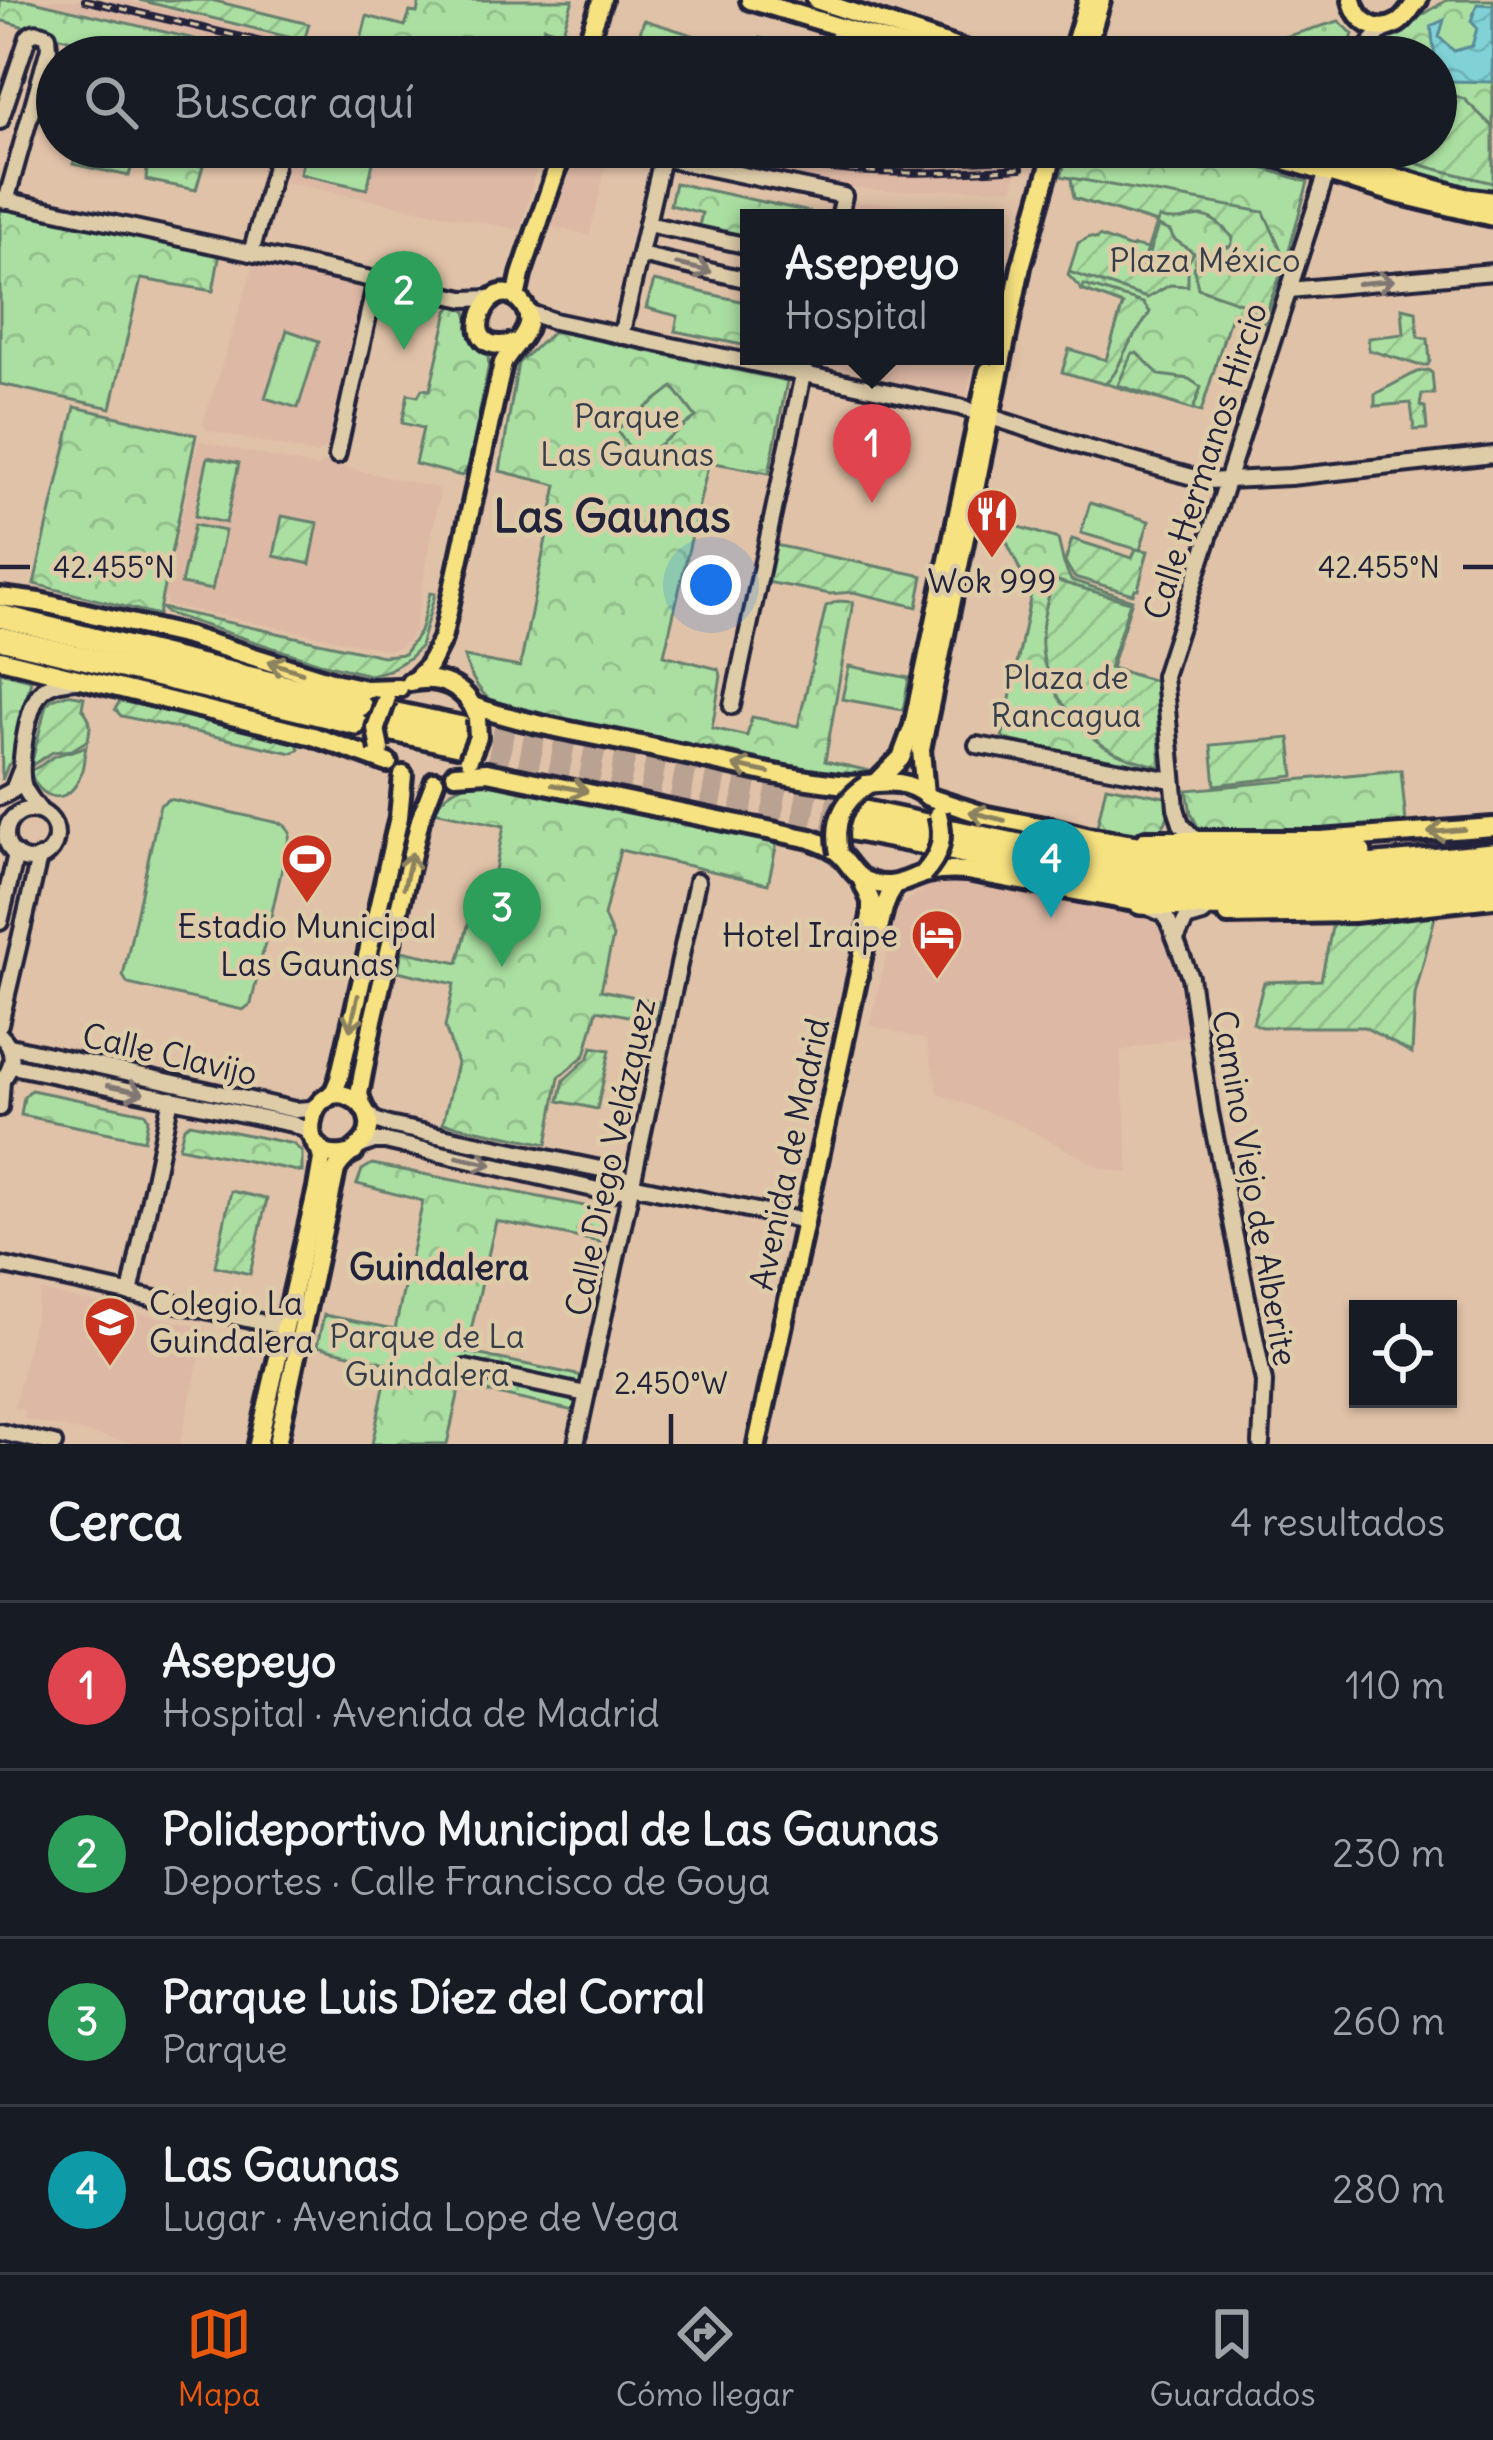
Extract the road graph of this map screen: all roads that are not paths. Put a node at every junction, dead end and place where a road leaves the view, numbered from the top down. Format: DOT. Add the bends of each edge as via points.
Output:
graph roads {
  1 [pos="606,0"];
  2 [pos="751,0"];
  3 [pos="816,0"];
  4 [pos="1088,0"];
  5 [pos="1101,0"];
  6 [pos="1352,0"];
  7 [pos="1414,2"];
  8 [pos="1364,21"];
  9 [pos="1393,26"];
  10 [pos="841,27"];
  11 [pos="48,36"];
  12 [pos="591,36"];
  13 [pos="597,36"];
  14 [pos="839,36"];
  15 [pos="871,36"];
  16 [pos="923,36"];
  17 [pos="1077,36"];
  18 [pos="1090,36"];
  19 [pos="1364,36"];
  20 [pos="1377,36"];
  21 [pos="36,91"];
  22 [pos="0,121"];
  23 [pos="274,168"];
  24 [pos="547,168"];
  25 [pos="557,168"];
  26 [pos="660,168"];
  27 [pos="710,168"];
  28 [pos="1031,168"];
  29 [pos="1049,168"];
  30 [pos="1329,168"];
  31 [pos="1349,168"];
  32 [pos="1364,168"];
  33 [pos="3,200"];
  34 [pos="1493,201"];
  35 [pos="841,209"];
  36 [pos="1493,217"];
  37 [pos="646,224"];
  38 [pos="740,244"];
  39 [pos="251,254"];
  40 [pos="640,255"];
  41 [pos="1493,272"];
  42 [pos="740,278"];
  43 [pos="376,280"];
  44 [pos="1289,290"];
  45 [pos="464,299"];
  46 [pos="1004,299"];
  47 [pos="514,306"];
  48 [pos="478,318"];
  49 [pos="621,335"];
  50 [pos="1004,337"];
  51 [pos="514,343"];
  52 [pos="494,344"];
  53 [pos="740,361"];
  54 [pos="758,365"];
  55 [pos="806,365"];
  56 [pos="991,365"];
  57 [pos="997,365"];
  58 [pos="501,370"];
  59 [pos="804,375"];
  60 [pos="985,415"];
  61 [pos="1493,455"];
  62 [pos="338,457"];
  63 [pos="1228,481"];
  64 [pos="0,601"];
  65 [pos="0,616"];
  66 [pos="0,638"];
  67 [pos="442,639"];
  68 [pos="0,655"];
  69 [pos="213,668"];
  70 [pos="89,680"];
  71 [pos="457,688"];
  72 [pos="732,706"];
  73 [pos="391,717"];
  74 [pos="357,719"];
  75 [pos="468,731"];
  76 [pos="977,745"];
  77 [pos="20,772"];
  78 [pos="454,774"];
  79 [pos="403,776"];
  80 [pos="1172,780"];
  81 [pos="435,781"];
  82 [pos="872,784"];
  83 [pos="0,798"];
  84 [pos="1174,798"];
  85 [pos="40,812"];
  86 [pos="15,816"];
  87 [pos="851,819"];
  88 [pos="935,822"];
  89 [pos="1493,827"];
  90 [pos="1048,829"];
  91 [pos="1157,840"];
  92 [pos="1197,841"];
  93 [pos="1493,852"];
  94 [pos="839,853"];
  95 [pos="16,854"];
  96 [pos="39,858"];
  97 [pos="1493,871"];
  98 [pos="923,874"];
  99 [pos="861,878"];
  100 [pos="697,881"];
  101 [pos="1493,885"];
  102 [pos="893,886"];
  103 [pos="1493,898"];
  104 [pos="1140,903"];
  105 [pos="1203,914"];
  106 [pos="0,922"];
  107 [pos="1175,944"];
  108 [pos="0,1024"];
  109 [pos="5,1041"];
  110 [pos="12,1066"];
  111 [pos="1,1082"];
  112 [pos="171,1098"];
  113 [pos="322,1102"];
  114 [pos="0,1108"];
  115 [pos="365,1110"];
  116 [pos="316,1143"];
  117 [pos="357,1149"];
  118 [pos="631,1185"];
  119 [pos="805,1221"];
  120 [pos="0,1265"];
  121 [pos="130,1294"];
  122 [pos="284,1327"];
  123 [pos="465,1368"];
  124 [pos="586,1394"];
  125 [pos="0,1432"];
  126 [pos="55,1444"];
  127 [pos="258,1444"];
  128 [pos="277,1444"];
  129 [pos="575,1444"];
  130 [pos="757,1444"];
  131 [pos="769,1444"];
  132 [pos="1262,1444"];
  1 -- 12 [label="main road"];
  1 -- 13 [label="main road"];
  2 -- 10 [label="main road"];
  3 -- 16 [label="main road"];
  4 -- 17 [label="main road"];
  5 -- 18 [label="main road"];
  6 -- 8 [label="main road"];
  7 -- 9 [label="main road"];
  8 -- 9 [label="main road"];
  8 -- 19 [label="street"];
  9 -- 20 [label="street"];
  10 -- 14 [label="street"];
  10 -- 15 [label="main road"];
  11 -- 22 [label="street" via="28,37"];
  21 -- 33 [label="street"];
  23 -- 39 [label="street"];
  24 -- 47 [label="main road"];
  25 -- 47 [label="main road"];
  26 -- 37 [label="street"];
  27 -- 35 [label="street" via="844,196"];
  28 -- 46 [label="main road"];
  29 -- 50 [label="main road"];
  30 -- 44 [label="street, Calle Hermanos Hircio"];
  31 -- 36 [label="main road" via="1401,195"];
  32 -- 34 [label="main road"];
  33 -- 39 [label="street"];
  37 -- 38 [label="street"];
  37 -- 40 [label="street"];
  39 -- 43 [label="street"];
  40 -- 42 [label="street, one-way"];
  40 -- 49 [label="street"];
  44 -- 41 [label="street, one-way"];
  43 -- 45 [label="street"];
  43 -- 62 [label="street"];
  44 -- 63 [label="street, Calle Hermanos Hircio"];
  45 -- 47 [label="street"];
  45 -- 48 [label="street"];
  47 -- 48 [label="main road" via="486,303"];
  47 -- 49 [label="street" via="539,322"];
  47 -- 51 [label="main road"];
  48 -- 52 [label="main road"];
  49 -- 53 [label="street"];
  51 -- 52 [label="main road"];
  51 -- 58 [label="main road"];
  52 -- 58 [label="main road"];
  54 -- 59 [label="street"];
  55 -- 59 [label="street"];
  56 -- 60 [label="main road"];
  57 -- 60 [label="main road"];
  58 -- 67 [label="main road"];
  59 -- 60 [label="street"];
  59 -- 72 [label="street"];
  60 -- 63 [label="street" via="1207,482"];
  60 -- 82 [label="main road" via="913,726 901,758"];
  60 -- 88 [label="main road" via="921,750"];
  61 -- 63 [label="street"];
  63 -- 80 [label="street, Calle Hermanos Hircio" via="1164,676"];
  64 -- 69 [label="highway" via="167,646"];
  73 -- 64 [label="main road, one-way" via="365,689 187,636 39,602"];
  65 -- 69 [label="highway"];
  66 -- 74 [label="highway"];
  67 -- 71 [label="main road"];
  67 -- 73 [label="main road"];
  68 -- 70 [label="main road"];
  68 -- 74 [label="highway"];
  69 -- 74 [label="highway"];
  70 -- 73 [label="main road" via="313,736"];
  70 -- 77 [label="street" via="38,694"];
  71 -- 73 [label="main road" via="437,680"];
  71 -- 75 [label="main road"];
  73 -- 75 [label="highway"];
  73 -- 79 [label="main road"];
  75 -- 78 [label="main road"];
  82 -- 75 [label="main road, one-way" via="790,777 500,715"];
  76 -- 80 [label="street"];
  77 -- 83 [label="street"];
  77 -- 85 [label="street"];
  78 -- 81 [label="main road"];
  78 -- 94 [label="main road, one-way" via="487,772 629,800 811,839"];
  79 -- 81 [label="main road"];
  79 -- 113 [label="main road, one-way" via="339,1079"];
  80 -- 84 [label="street, Calle Hermanos Hircio"];
  115 -- 81 [label="main road, one-way" via="359,1094 373,1021"];
  82 -- 88 [label="main road" via="908,784"];
  82 -- 94 [label="main road, bridge" via="843,806"];
  83 -- 86 [label="street"];
  84 -- 91 [label="street, Calle Hermanos Hircio" via="1172,821"];
  84 -- 92 [label="street, Calle Hermanos Hircio" via="1181,824"];
  85 -- 86 [label="street"];
  85 -- 96 [label="street" via="56,835"];
  86 -- 95 [label="street" via="6,836"];
  87 -- 88 [label="highway"];
  90 -- 88 [label="main road, one-way" via="987,816"];
  88 -- 93 [label="highway" via="1097,860 1189,871 1265,873"];
  88 -- 97 [label="highway" via="1109,880 1184,889"];
  88 -- 98 [label="main road, bridge" via="938,853"];
  89 -- 92 [label="main road, one-way"];
  90 -- 91 [label="main road"];
  90 -- 93 [label="highway" via="1187,855"];
  91 -- 92 [label="main road"];
  94 -- 99 [label="main road"];
  95 -- 96 [label="street"];
  95 -- 106 [label="street"];
  96 -- 108 [label="street"];
  98 -- 102 [label="main road"];
  98 -- 104 [label="main road" via="967,871"];
  99 -- 102 [label="main road"];
  99 -- 119 [label="main road, Avenida de Madrid" via="871,916"];
  100 -- 118 [label="street, Calle Diego Velázquez"];
  101 -- 104 [label="highway" via="1379,902"];
  102 -- 131 [label="main road, Avenida de Madrid"];
  103 -- 105 [label="main road" via="1354,913"];
  104 -- 105 [label="main road"];
  104 -- 107 [label="street, Camino Viejo de Alberite" via="1164,914"];
  105 -- 107 [label="street" via="1186,919"];
  107 -- 132 [label="street, Camino Viejo de Alberite" via="1190,977 1264,1382"];
  109 -- 110 [label="street"];
  109 -- 113 [label="street, Calle Clavijo" via="295,1110"];
  110 -- 111 [label="street"];
  110 -- 112 [label="street, Calle Clavijo, one-way"];
  111 -- 114 [label="street"];
  112 -- 116 [label="street, Calle Clavijo" via="292,1124"];
  112 -- 121 [label="street"];
  113 -- 115 [label="main road" via="341,1096"];
  113 -- 116 [label="main road" via="310,1120"];
  115 -- 117 [label="main road" via="369,1130"];
  115 -- 118 [label="street" via="389,1125 615,1172"];
  116 -- 117 [label="main road" via="336,1155"];
  116 -- 122 [label="main road" via="317,1188"];
  117 -- 118 [label="street, one-way" via="386,1141 611,1193"];
  117 -- 128 [label="main road" via="336,1170"];
  118 -- 119 [label="street"];
  118 -- 124 [label="street, Calle Diego Velázquez"];
  119 -- 130 [label="main road, Avenida de Madrid"];
  120 -- 121 [label="street"];
  121 -- 122 [label="street"];
  122 -- 127 [label="main road"];
  123 -- 124 [label="street"];
  124 -- 129 [label="street, Calle Diego Velázquez"];
  125 -- 126 [label="street"];
}
